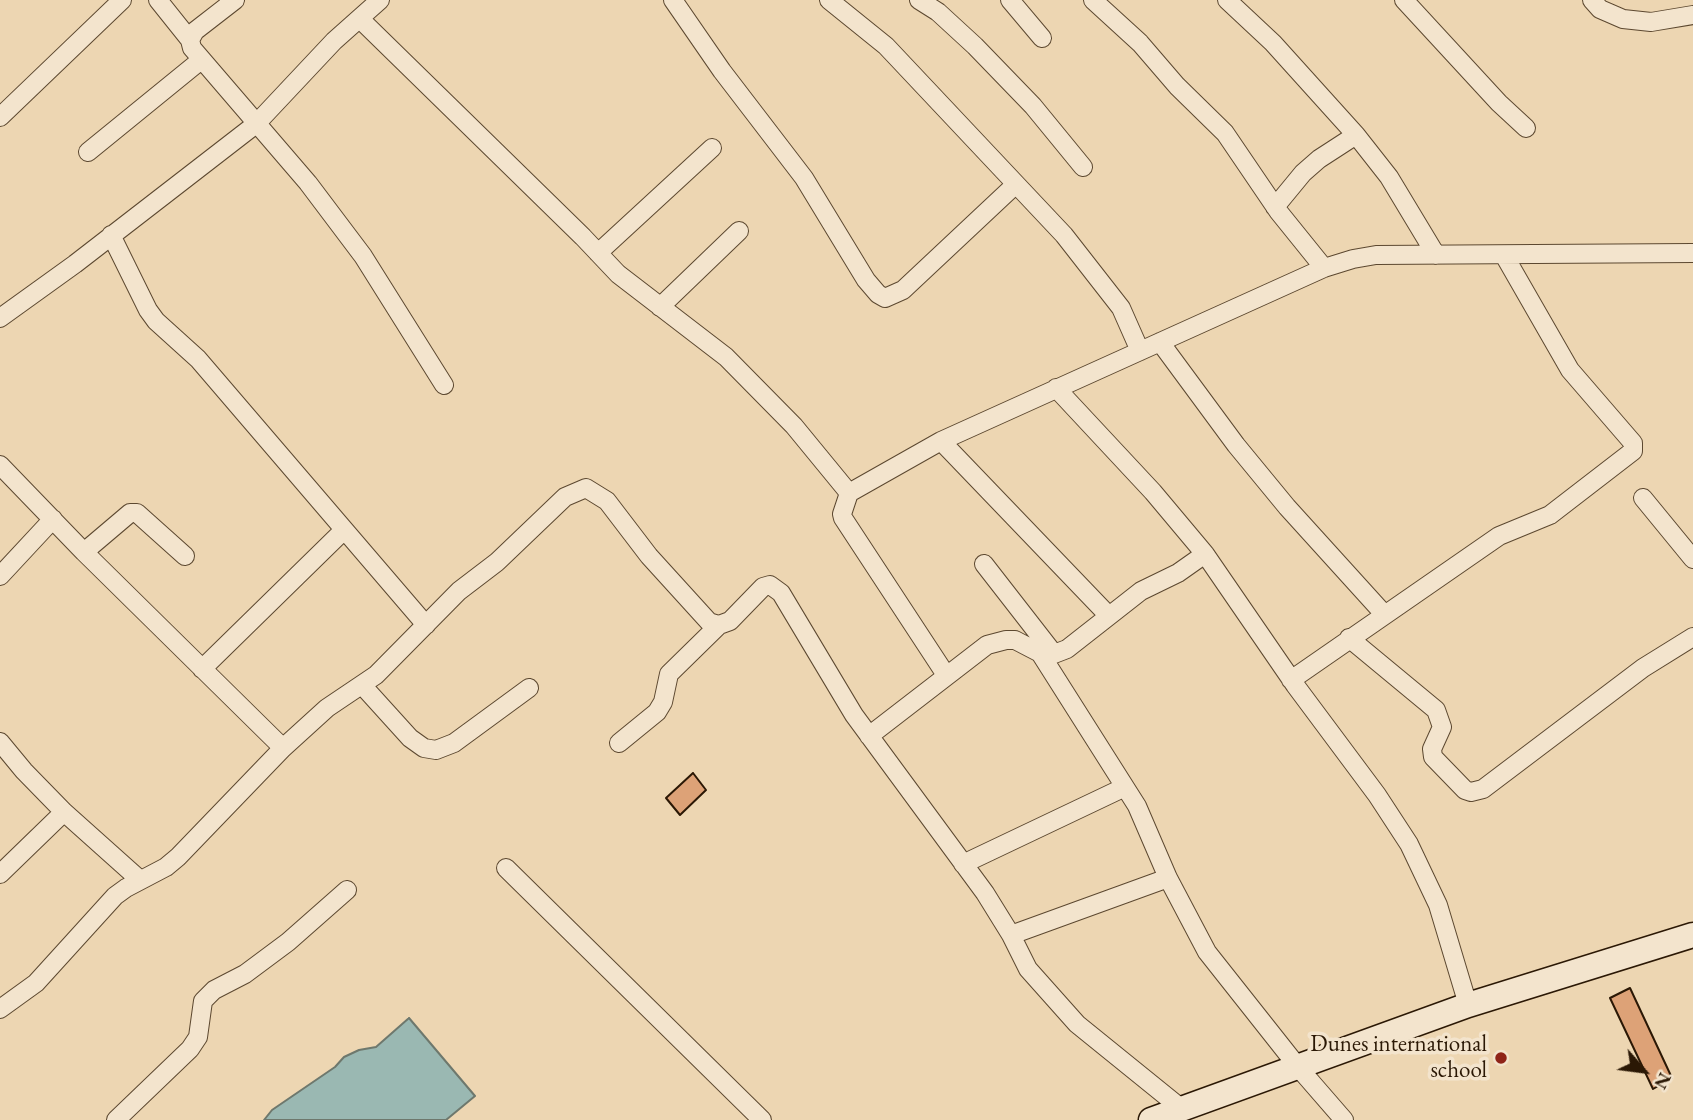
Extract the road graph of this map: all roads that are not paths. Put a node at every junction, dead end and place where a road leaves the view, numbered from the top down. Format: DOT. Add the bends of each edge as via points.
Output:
graph roads {
  1 [pos="122,0"];
  2 [pos="158,0"];
  3 [pos="235,0"];
  4 [pos="380,0"];
  5 [pos="673,0"];
  6 [pos="829,0"];
  7 [pos="919,0"];
  8 [pos="1010,0"];
  9 [pos="1093,0"];
  10 [pos="1227,0"];
  11 [pos="1404,0"];
  12 [pos="1592,0"];
  13 [pos="1693,15"];
  14 [pos="360,19"];
  15 [pos="1042,38"];
  16 [pos="190,40"];
  17 [pos="201,60"];
  18 [pos="0,117"];
  19 [pos="256,124"];
  20 [pos="1526,128"];
  21 [pos="1356,135"];
  22 [pos="712,148"];
  23 [pos="88,152"];
  24 [pos="1083,167"];
  25 [pos="1016,184"];
  26 [pos="1275,207"];
  27 [pos="739,232"];
  28 [pos="111,235"];
  29 [pos="597,253"];
  30 [pos="1693,253"];
  31 [pos="1436,255"];
  32 [pos="1504,256"];
  33 [pos="1324,268"];
  34 [pos="660,307"];
  35 [pos="0,318"];
  36 [pos="1160,342"];
  37 [pos="1140,351"];
  38 [pos="444,385"];
  39 [pos="1056,388"];
  40 [pos="941,441"];
  41 [pos="0,464"];
  42 [pos="849,493"];
  43 [pos="1643,498"];
  44 [pos="53,519"];
  45 [pos="344,530"];
  46 [pos="84,552"];
  47 [pos="1205,554"];
  48 [pos="186,556"];
  49 [pos="1693,559"];
  50 [pos="984,564"];
  51 [pos="0,576"];
  52 [pos="1384,614"];
  53 [pos="1109,616"];
  54 [pos="426,625"];
  55 [pos="719,625"];
  56 [pos="1693,637"];
  57 [pos="1349,638"];
  58 [pos="1047,653"];
  59 [pos="202,669"];
  60 [pos="946,675"];
  61 [pos="1291,680"];
  62 [pos="362,685"];
  63 [pos="529,688"];
  64 [pos="869,736"];
  65 [pos="0,742"];
  66 [pos="619,743"];
  67 [pos="283,748"];
  68 [pos="1125,787"];
  69 [pos="64,812"];
  70 [pos="963,864"];
  71 [pos="506,868"];
  72 [pos="0,874"];
  73 [pos="1168,878"];
  74 [pos="140,880"];
  75 [pos="347,890"];
  76 [pos="1011,935"];
  77 [pos="1693,935"];
  78 [pos="1468,1005"];
  79 [pos="0,1009"];
  80 [pos="1297,1067"];
  81 [pos="1182,1109"];
  82 [pos="116,1120"];
  83 [pos="762,1120"];
  84 [pos="1152,1120"];
  85 [pos="1344,1120"];
  1 -- 18 [label="street"];
  2 -- 16 [label="street"];
  3 -- 16 [label="street"];
  4 -- 14 [label="street"];
  5 -- 25 [label="street" via="804,178 866,280 885,298 903,290"];
  6 -- 25 [label="street" via="886,46"];
  7 -- 24 [label="street" via="975,46"];
  8 -- 15 [label="street"];
  9 -- 26 [label="street" via="1225,133"];
  10 -- 21 [label="street" via="1273,43"];
  11 -- 20 [label="street"];
  12 -- 13 [label="street" via="1623,19 1651,22"];
  14 -- 19 [label="street"];
  14 -- 29 [label="street"];
  16 -- 17 [label="street"];
  17 -- 19 [label="street"];
  17 -- 23 [label="street"];
  19 -- 28 [label="street"];
  19 -- 38 [label="street" via="363,256"];
  21 -- 26 [label="street" via="1303,173"];
  21 -- 31 [label="street" via="1389,177"];
  22 -- 29 [label="street"];
  25 -- 37 [label="street" via="1064,235 1121,308"];
  26 -- 33 [label="street"];
  27 -- 34 [label="street"];
  28 -- 35 [label="street"];
  28 -- 45 [label="street" via="156,321 193,353"];
  29 -- 34 [label="street"];
  30 -- 32 [label="street"];
  31 -- 32 [label="street"];
  31 -- 33 [label="street" via="1376,255"];
  32 -- 52 [label="street" via="1570,369 1633,443 1633,451 1550,515 1499,536"];
  33 -- 36 [label="street"];
  34 -- 42 [label="street" via="726,356 794,426"];
  36 -- 37 [label="street"];
  36 -- 52 [label="street" via="1244,455"];
  37 -- 39 [label="street"];
  39 -- 40 [label="street"];
  39 -- 47 [label="street"];
  40 -- 42 [label="street"];
  40 -- 53 [label="street"];
  41 -- 44 [label="street"];
  42 -- 60 [label="street" via="843,519"];
  43 -- 49 [label="street"];
  44 -- 46 [label="street"];
  44 -- 51 [label="street"];
  45 -- 54 [label="street"];
  45 -- 59 [label="street"];
  46 -- 48 [label="street" via="130,513 137,513"];
  46 -- 59 [label="street"];
  47 -- 53 [label="street" via="1141,591"];
  47 -- 61 [label="street"];
  50 -- 58 [label="street"];
  52 -- 57 [label="street"];
  53 -- 58 [label="street" via="1067,649"];
  54 -- 55 [label="street" via="565,497 586,488 607,501 649,556 709,622"];
  54 -- 62 [label="street"];
  55 -- 64 [label="street" via="730,621 755,594 771,585 781,593"];
  55 -- 66 [label="street" via="668,674 657,712"];
  56 -- 57 [label="street" via="1643,668 1477,792 1465,790 1433,757 1442,727 1436,710"];
  57 -- 61 [label="street"];
  58 -- 60 [label="street" via="1006,640 987,645"];
  58 -- 68 [label="street"];
  59 -- 67 [label="street"];
  60 -- 64 [label="street"];
  61 -- 78 [label="street" via="1409,844 1438,905"];
  62 -- 63 [label="street" via="410,738 436,750 454,743"];
  62 -- 67 [label="street" via="327,708"];
  64 -- 70 [label="street"];
  65 -- 69 [label="street"];
  67 -- 74 [label="street" via="178,858"];
  68 -- 70 [label="street"];
  68 -- 73 [label="street"];
  69 -- 72 [label="street"];
  69 -- 74 [label="street"];
  70 -- 76 [label="street"];
  71 -- 83 [label="street"];
  73 -- 76 [label="street"];
  73 -- 80 [label="street" via="1207,952"];
  74 -- 79 [label="street" via="115,896 36,983"];
  75 -- 82 [label="street" via="288,942 214,990 203,1001 198,1037 190,1049"];
  76 -- 81 [label="street" via="1028,969 1077,1024"];
  77 -- 78 [label="main road"];
  78 -- 80 [label="main road"];
  80 -- 81 [label="main road"];
  80 -- 85 [label="street"];
  81 -- 84 [label="main road"];
}
